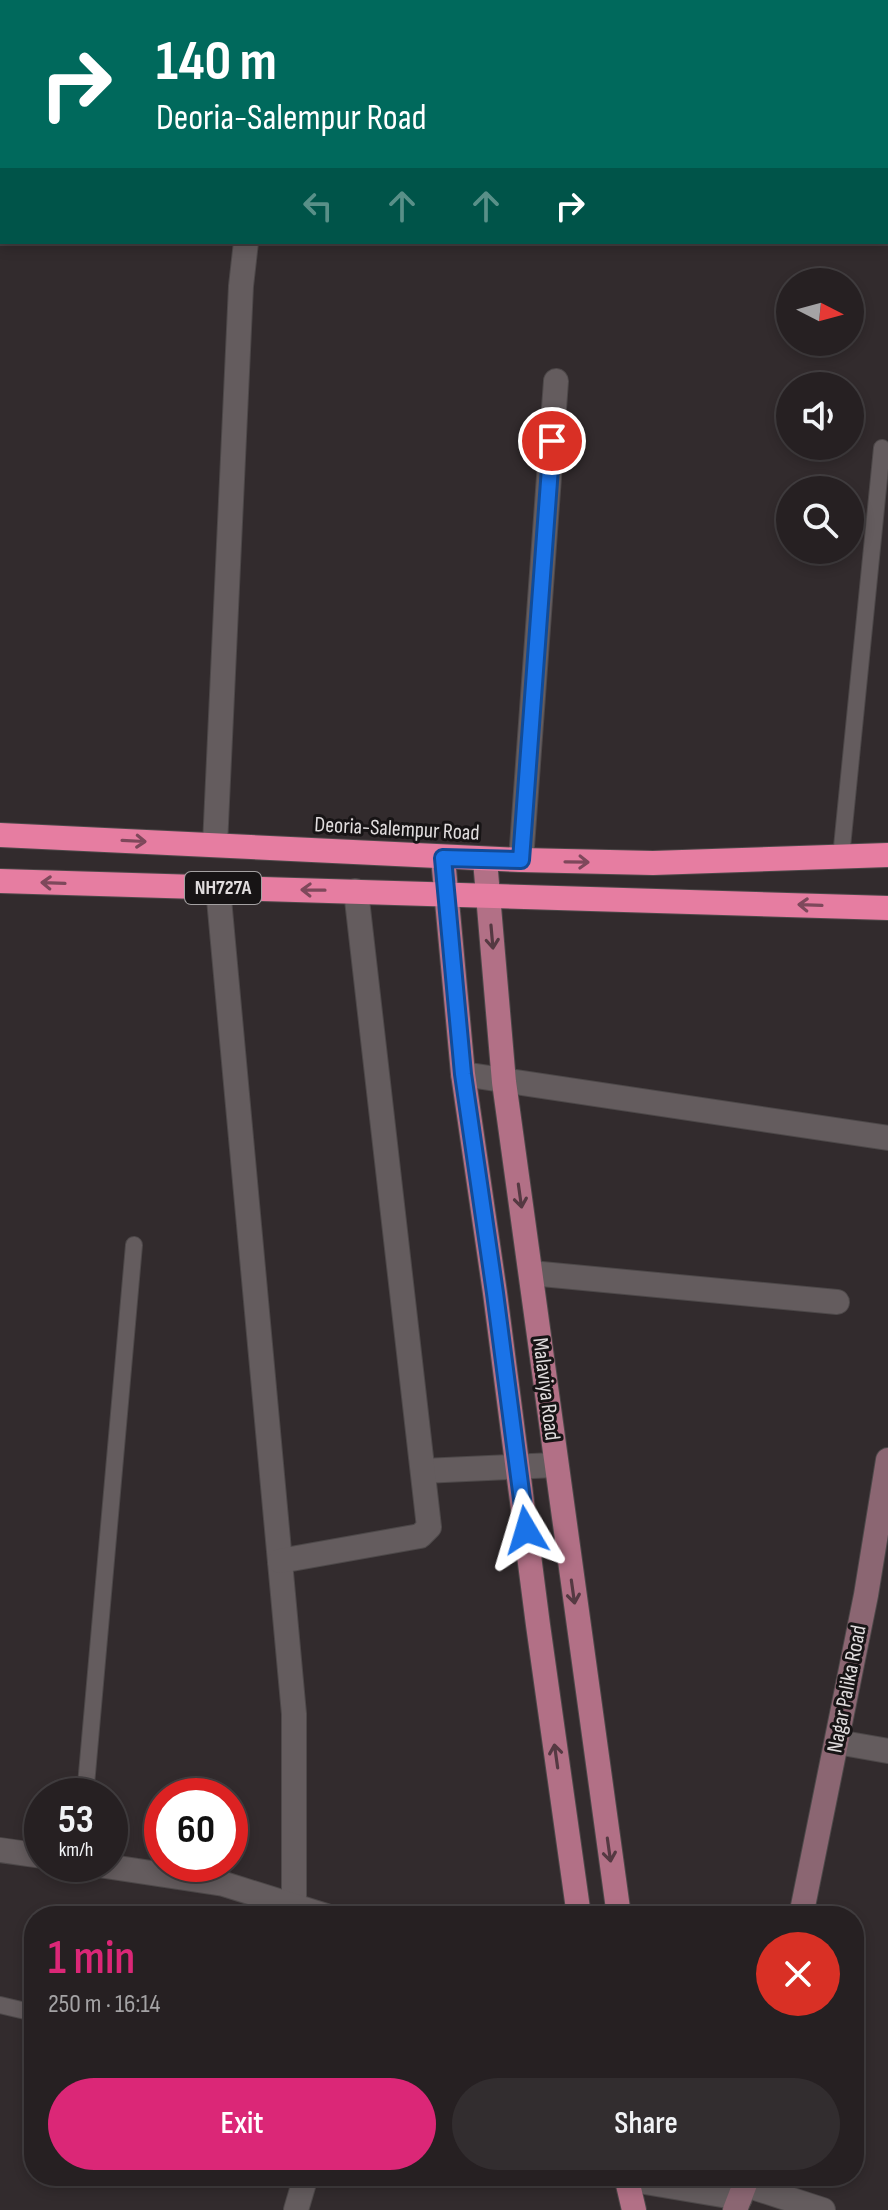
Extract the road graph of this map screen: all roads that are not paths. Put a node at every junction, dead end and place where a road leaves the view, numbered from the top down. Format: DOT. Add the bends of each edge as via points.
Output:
graph roads {
  1 [pos="246,244"];
  2 [pos="556,381"];
  3 [pos="882,448"];
  4 [pos="0,835"];
  5 [pos="215,845"];
  6 [pos="888,855"];
  7 [pos="841,857"];
  8 [pos="443,858"];
  9 [pos="485,860"];
  10 [pos="521,860"];
  11 [pos="0,881"];
  12 [pos="218,888"];
  13 [pos="356,891"];
  14 [pos="446,894"];
  15 [pos="488,895"];
  16 [pos="888,908"];
  17 [pos="463,1074"];
  18 [pos="504,1082"];
  19 [pos="888,1138"];
  20 [pos="134,1245"];
  21 [pos="531,1273"];
  22 [pos="837,1302"];
  23 [pos="888,1460"];
  24 [pos="555,1465"];
  25 [pos="518,1467"];
  26 [pos="423,1471"];
  27 [pos="280,1561"];
  28 [pos="837,1742"];
  29 [pos="888,1751"];
  30 [pos="87,1778"];
  31 [pos="0,1850"];
  32 [pos="24,1853"];
  33 [pos="128,1869"];
  34 [pos="294,1905"];
  35 [pos="297,1906"];
  36 [pos="578,1906"];
  37 [pos="618,1906"];
  38 [pos="803,1906"];
  39 [pos="0,2005"];
  40 [pos="24,2011"];
  41 [pos="303,2186"];
  42 [pos="637,2186"];
  43 [pos="640,2186"];
  44 [pos="697,2186"];
  45 [pos="742,2192"];
  46 [pos="296,2210"];
  47 [pos="634,2210"];
  48 [pos="644,2210"];
  49 [pos="823,2210"];
  1 -- 5 [label="street"];
  2 -- 10 [label="street"];
  3 -- 7 [label="lane"];
  4 -- 5 [label="highway, Deoria-Salempur Road / NH727A, one-way"];
  5 -- 8 [label="highway, Deoria-Salempur Road / NH727A"];
  6 -- 7 [label="highway, Deoria-Salempur Road / NH727A"];
  10 -- 7 [label="highway, Deoria-Salempur Road / NH727A, one-way" via="653,863"];
  8 -- 9 [label="highway, Deoria-Salempur Road / NH727A"];
  8 -- 14 [label="main road, Malaviya Road"];
  9 -- 10 [label="highway, Deoria-Salempur Road / NH727A"];
  9 -- 15 [label="main road, Malaviya Road"];
  12 -- 11 [label="highway, NH727A, one-way"];
  13 -- 12 [label="highway, NH727A, one-way"];
  12 -- 27 [label="street"];
  13 -- 14 [label="highway, NH727A"];
  13 -- 26 [label="street"];
  14 -- 15 [label="highway, NH727A"];
  14 -- 17 [label="main road, Malaviya Road"];
  16 -- 15 [label="highway, NH727A, one-way"];
  15 -- 18 [label="main road, Malaviya Road, one-way"];
  17 -- 18 [label="street"];
  17 -- 25 [label="main road, Malaviya Road"];
  18 -- 19 [label="street"];
  18 -- 21 [label="main road, Malaviya Road, one-way"];
  20 -- 30 [label="lane"];
  21 -- 22 [label="street"];
  21 -- 24 [label="main road, Malaviya Road"];
  23 -- 28 [label="street, Nagar Palika Road"];
  24 -- 25 [label="street"];
  24 -- 37 [label="main road, Malaviya Road, one-way"];
  25 -- 26 [label="street"];
  36 -- 25 [label="main road, Malaviya Road, one-way"];
  26 -- 27 [label="street" via="429,1527 420,1536"];
  27 -- 34 [label="street" via="295,1748"];
  28 -- 29 [label="street"];
  28 -- 38 [label="street, Nagar Palika Road"];
  31 -- 32 [label="street"];
  33 -- 34 [label="street" via="224,1884"];
  34 -- 35 [label="street"];
  39 -- 40 [label="lane"];
  41 -- 46 [label="street"];
  42 -- 47 [label="main road"];
  43 -- 48 [label="main road"];
  44 -- 45 [label="street"];
  45 -- 49 [label="street"];
}
